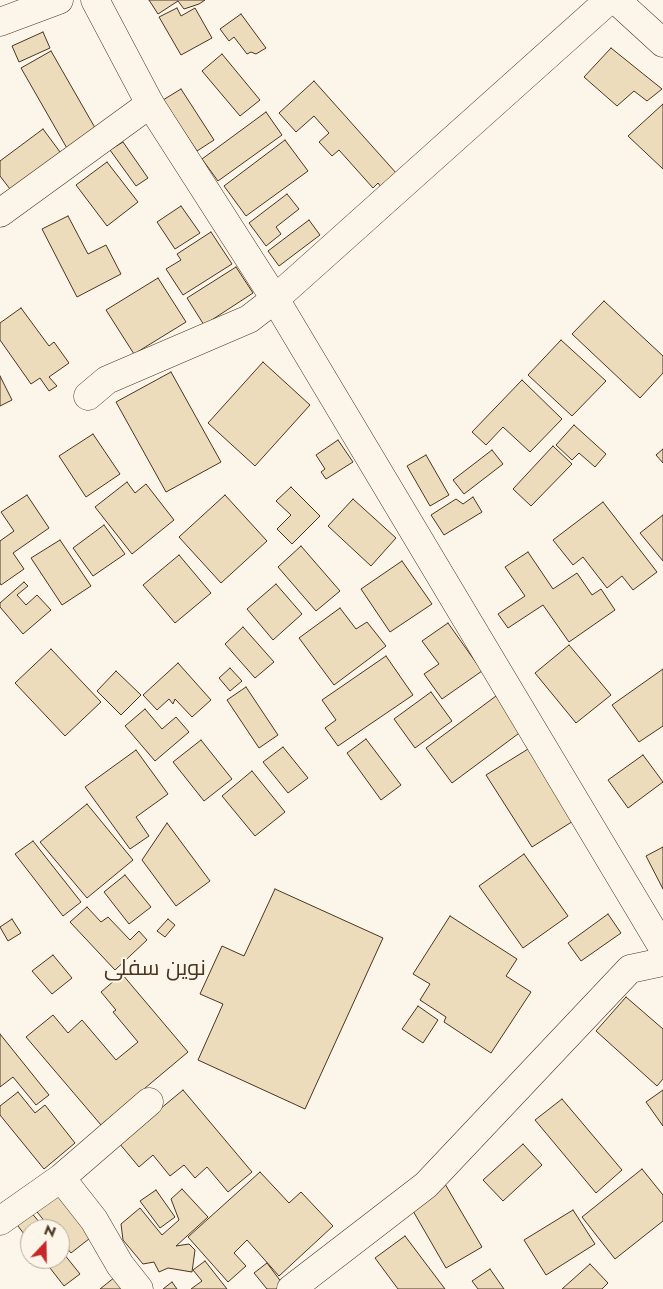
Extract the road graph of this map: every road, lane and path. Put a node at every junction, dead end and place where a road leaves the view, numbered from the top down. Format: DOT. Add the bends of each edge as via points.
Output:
graph roads {
  1 [pos="59,0"];
  2 [pos="95,0"];
  3 [pos="609,0"];
  4 [pos="616,0"];
  5 [pos="0,22"];
  6 [pos="663,43"];
  7 [pos="150,104"];
  8 [pos="0,213"];
  9 [pos="275,299"];
  10 [pos="88,396"];
  11 [pos="663,948"];
  12 [pos="663,962"];
  13 [pos="149,1102"];
  14 [pos="61,1178"];
  15 [pos="0,1222"];
  16 [pos="139,1289"];
  17 [pos="291,1289"];
  1 -- 5 [label="street"];
  2 -- 7 [label="street"];
  3 -- 9 [label="street"];
  4 -- 6 [label="street"];
  7 -- 8 [label="street"];
  7 -- 9 [label="street"];
  9 -- 10 [label="street" via="249,318 107,380"];
  9 -- 11 [label="street"];
  12 -- 17 [label="street" via="630,969 426,1185"];
  13 -- 14 [label="street"];
  14 -- 15 [label="street"];
  14 -- 16 [label="street" via="94,1220 120,1265"];
}
